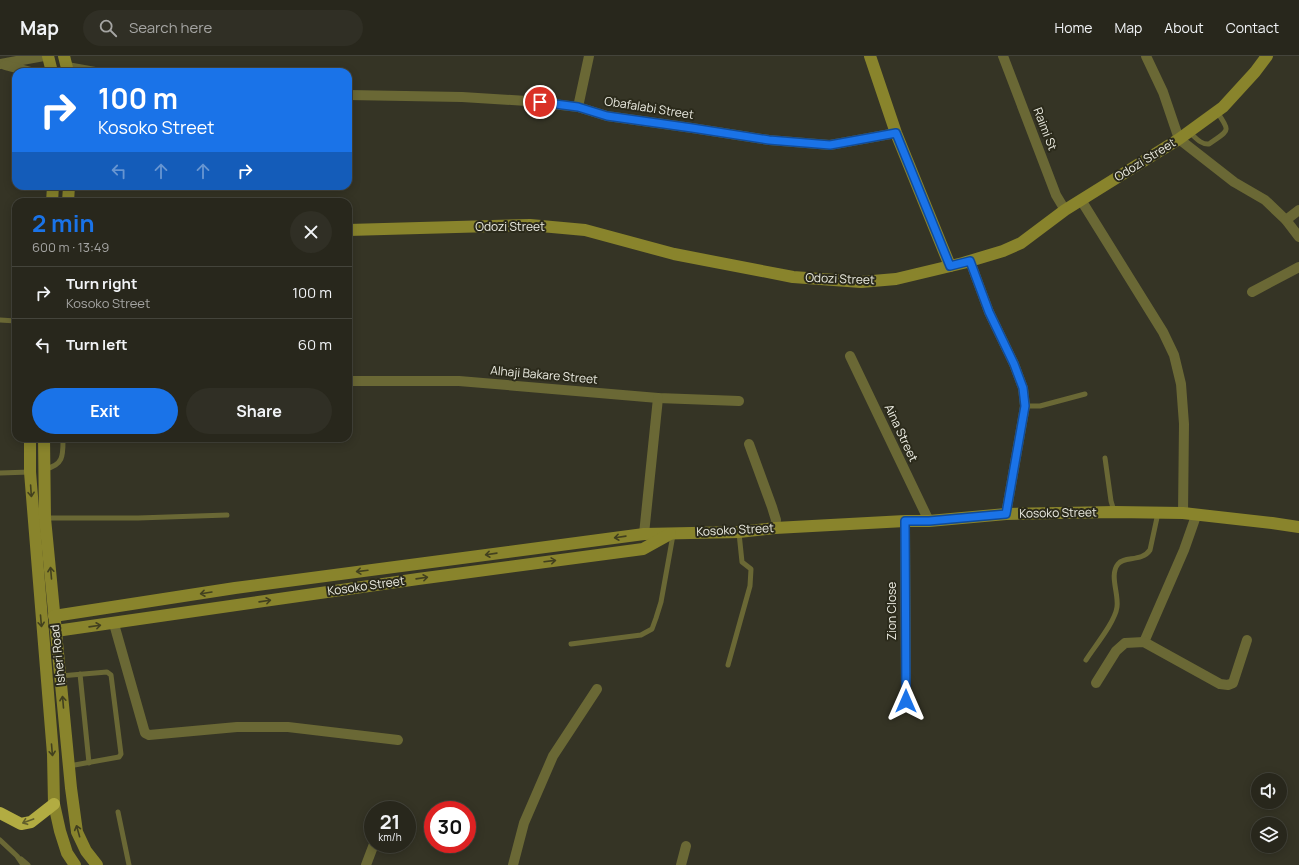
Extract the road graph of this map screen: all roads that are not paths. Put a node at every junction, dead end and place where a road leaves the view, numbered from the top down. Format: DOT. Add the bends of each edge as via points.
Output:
graph roads {
  1 [pos="44,56"];
  2 [pos="48,56"];
  3 [pos="589,56"];
  4 [pos="870,56"];
  5 [pos="1003,56"];
  6 [pos="1146,56"];
  7 [pos="1267,56"];
  8 [pos="1,64"];
  9 [pos="66,65"];
  10 [pos="16,68"];
  11 [pos="51,68"];
  12 [pos="78,68"];
  13 [pos="352,95"];
  14 [pos="578,107"];
  15 [pos="1217,112"];
  16 [pos="896,133"];
  17 [pos="1184,135"];
  18 [pos="1081,200"];
  19 [pos="1065,210"];
  20 [pos="1299,210"];
  21 [pos="1286,220"];
  22 [pos="352,230"];
  23 [pos="1299,237"];
  24 [pos="970,261"];
  25 [pos="950,266"];
  26 [pos="1299,267"];
  27 [pos="1252,292"];
  28 [pos="0,320"];
  29 [pos="12,320"];
  30 [pos="850,356"];
  31 [pos="352,380"];
  32 [pos="1084,394"];
  33 [pos="658,398"];
  34 [pos="739,401"];
  35 [pos="1025,406"];
  36 [pos="30,442"];
  37 [pos="44,442"];
  38 [pos="62,442"];
  39 [pos="749,444"];
  40 [pos="1105,458"];
  41 [pos="44,469"];
  42 [pos="30,472"];
  43 [pos="0,473"];
  44 [pos="1115,512"];
  45 [pos="1158,512"];
  46 [pos="1183,513"];
  47 [pos="1006,514"];
  48 [pos="227,515"];
  49 [pos="1196,516"];
  50 [pos="46,518"];
  51 [pos="905,521"];
  52 [pos="929,521"];
  53 [pos="1299,527"];
  54 [pos="775,528"];
  55 [pos="739,532"];
  56 [pos="673,533"];
  57 [pos="644,534"];
  58 [pos="235,588"];
  59 [pos="237,605"];
  60 [pos="54,616"];
  61 [pos="114,624"];
  62 [pos="56,632"];
  63 [pos="1247,640"];
  64 [pos="1144,642"];
  65 [pos="571,644"];
  66 [pos="1086,660"];
  67 [pos="728,665"];
  68 [pos="80,674"];
  69 [pos="60,676"];
  70 [pos="1096,683"];
  71 [pos="596,689"];
  72 [pos="906,701"];
  73 [pos="398,740"];
  74 [pos="89,763"];
  75 [pos="69,766"];
  76 [pos="54,804"];
  77 [pos="118,812"];
  78 [pos="0,813"];
  79 [pos="0,840"];
  80 [pos="686,846"];
  81 [pos="371,853"];
  82 [pos="17,856"];
  83 [pos="22,865"];
  84 [pos="28,865"];
  85 [pos="75,865"];
  86 [pos="97,865"];
  87 [pos="129,865"];
  88 [pos="366,865"];
  89 [pos="513,865"];
  90 [pos="681,865"];
  1 -- 8 [label="street"];
  2 -- 11 [label="street"];
  3 -- 14 [label="street"];
  4 -- 16 [label="street"];
  5 -- 19 [label="street, Raimi St" via="1056,195"];
  6 -- 17 [label="street"];
  7 -- 15 [label="street, Odozi Street"];
  8 -- 10 [label="street"];
  9 -- 12 [label="street"];
  13 -- 14 [label="street, Obafalabi Street" via="462,97"];
  14 -- 16 [label="street, Obafalabi Street" via="607,116 769,140 830,145"];
  15 -- 17 [label="street, Odozi Street"];
  15 -- 17 [label="lane" via="1226,125 1226,132 1209,144 1202,144"];
  16 -- 25 [label="street"];
  17 -- 18 [label="street, Odozi Street"];
  17 -- 21 [label="street" via="1234,182 1265,200"];
  18 -- 19 [label="street, Odozi Street"];
  18 -- 46 [label="street" via="1163,332 1174,355 1181,384 1184,424"];
  19 -- 24 [label="street, Odozi Street" via="1022,243"];
  20 -- 21 [label="street"];
  21 -- 23 [label="street"];
  22 -- 25 [label="street, Odozi Street" via="530,225 585,230 674,254 793,277 861,282 896,279"];
  24 -- 25 [label="street, Odozi Street"];
  24 -- 35 [label="street" via="989,312 1014,364 1023,388"];
  26 -- 27 [label="street"];
  28 -- 29 [label="lane"];
  30 -- 52 [label="street, Aina Street"];
  31 -- 33 [label="street, Alhaji Bakare Street" via="459,381"];
  32 -- 35 [label="lane" via="1040,406"];
  33 -- 34 [label="street, Alhaji Bakare Street"];
  33 -- 57 [label="street"];
  35 -- 47 [label="street"];
  36 -- 42 [label="street, Isheri Road"];
  37 -- 41 [label="street, Isheri Road"];
  38 -- 41 [label="lane" via="62,459 59,463"];
  39 -- 54 [label="street" via="772,507 776,520"];
  40 -- 44 [label="lane"];
  41 -- 50 [label="street, Isheri Road"];
  42 -- 43 [label="lane"];
  42 -- 76 [label="street, Isheri Road, one-way" via="53,754"];
  44 -- 45 [label="street, Kosoko Street"];
  44 -- 47 [label="street, Kosoko Street"];
  45 -- 46 [label="street, Kosoko Street"];
  45 -- 66 [label="lane" via="1148,554 1122,562 1115,570 1114,580 1118,599 1115,616"];
  46 -- 49 [label="street, Kosoko Street"];
  47 -- 52 [label="street, Kosoko Street"];
  48 -- 50 [label="lane"];
  49 -- 53 [label="street, Kosoko Street" via="1272,522"];
  49 -- 64 [label="street"];
  60 -- 50 [label="street, Isheri Road, one-way"];
  51 -- 52 [label="street, Kosoko Street"];
  51 -- 54 [label="street, Kosoko Street"];
  51 -- 72 [label="street, Zion Close"];
  54 -- 55 [label="street, Kosoko Street"];
  55 -- 56 [label="street, Kosoko Street"];
  55 -- 67 [label="lane" via="742,562 750,569 750,586"];
  56 -- 57 [label="street, Kosoko Street"];
  59 -- 56 [label="street, Kosoko Street, one-way" via="643,549"];
  56 -- 65 [label="lane" via="661,602 652,629 641,635"];
  57 -- 58 [label="street, Kosoko Street, one-way"];
  58 -- 59 [label="street"];
  58 -- 60 [label="street, Kosoko Street, one-way"];
  59 -- 61 [label="street, Kosoko Street"];
  60 -- 62 [label="street, Isheri Road"];
  62 -- 61 [label="street, Kosoko Street, one-way"];
  61 -- 73 [label="street" via="143,727 149,735 237,727 288,727"];
  62 -- 69 [label="street, Isheri Road"];
  63 -- 64 [label="street" via="1234,683 1228,685 1220,684"];
  64 -- 70 [label="street" via="1125,643 1116,651"];
  68 -- 69 [label="lane"];
  68 -- 74 [label="lane"];
  68 -- 74 [label="lane" via="107,672 111,675 121,754 119,757"];
  75 -- 69 [label="street, Isheri Road, one-way"];
  71 -- 89 [label="street" via="553,756 524,823"];
  74 -- 75 [label="lane"];
  86 -- 75 [label="street, Isheri Road, one-way" via="86,851 78,832"];
  76 -- 78 [label="highway, one-way" via="31,822 21,824"];
  76 -- 85 [label="street, Isheri Road" via="67,853"];
  77 -- 87 [label="lane"];
  79 -- 82 [label="lane"];
  80 -- 90 [label="street"];
  81 -- 88 [label="street"];
  82 -- 83 [label="lane"];
  82 -- 84 [label="lane"];
}
